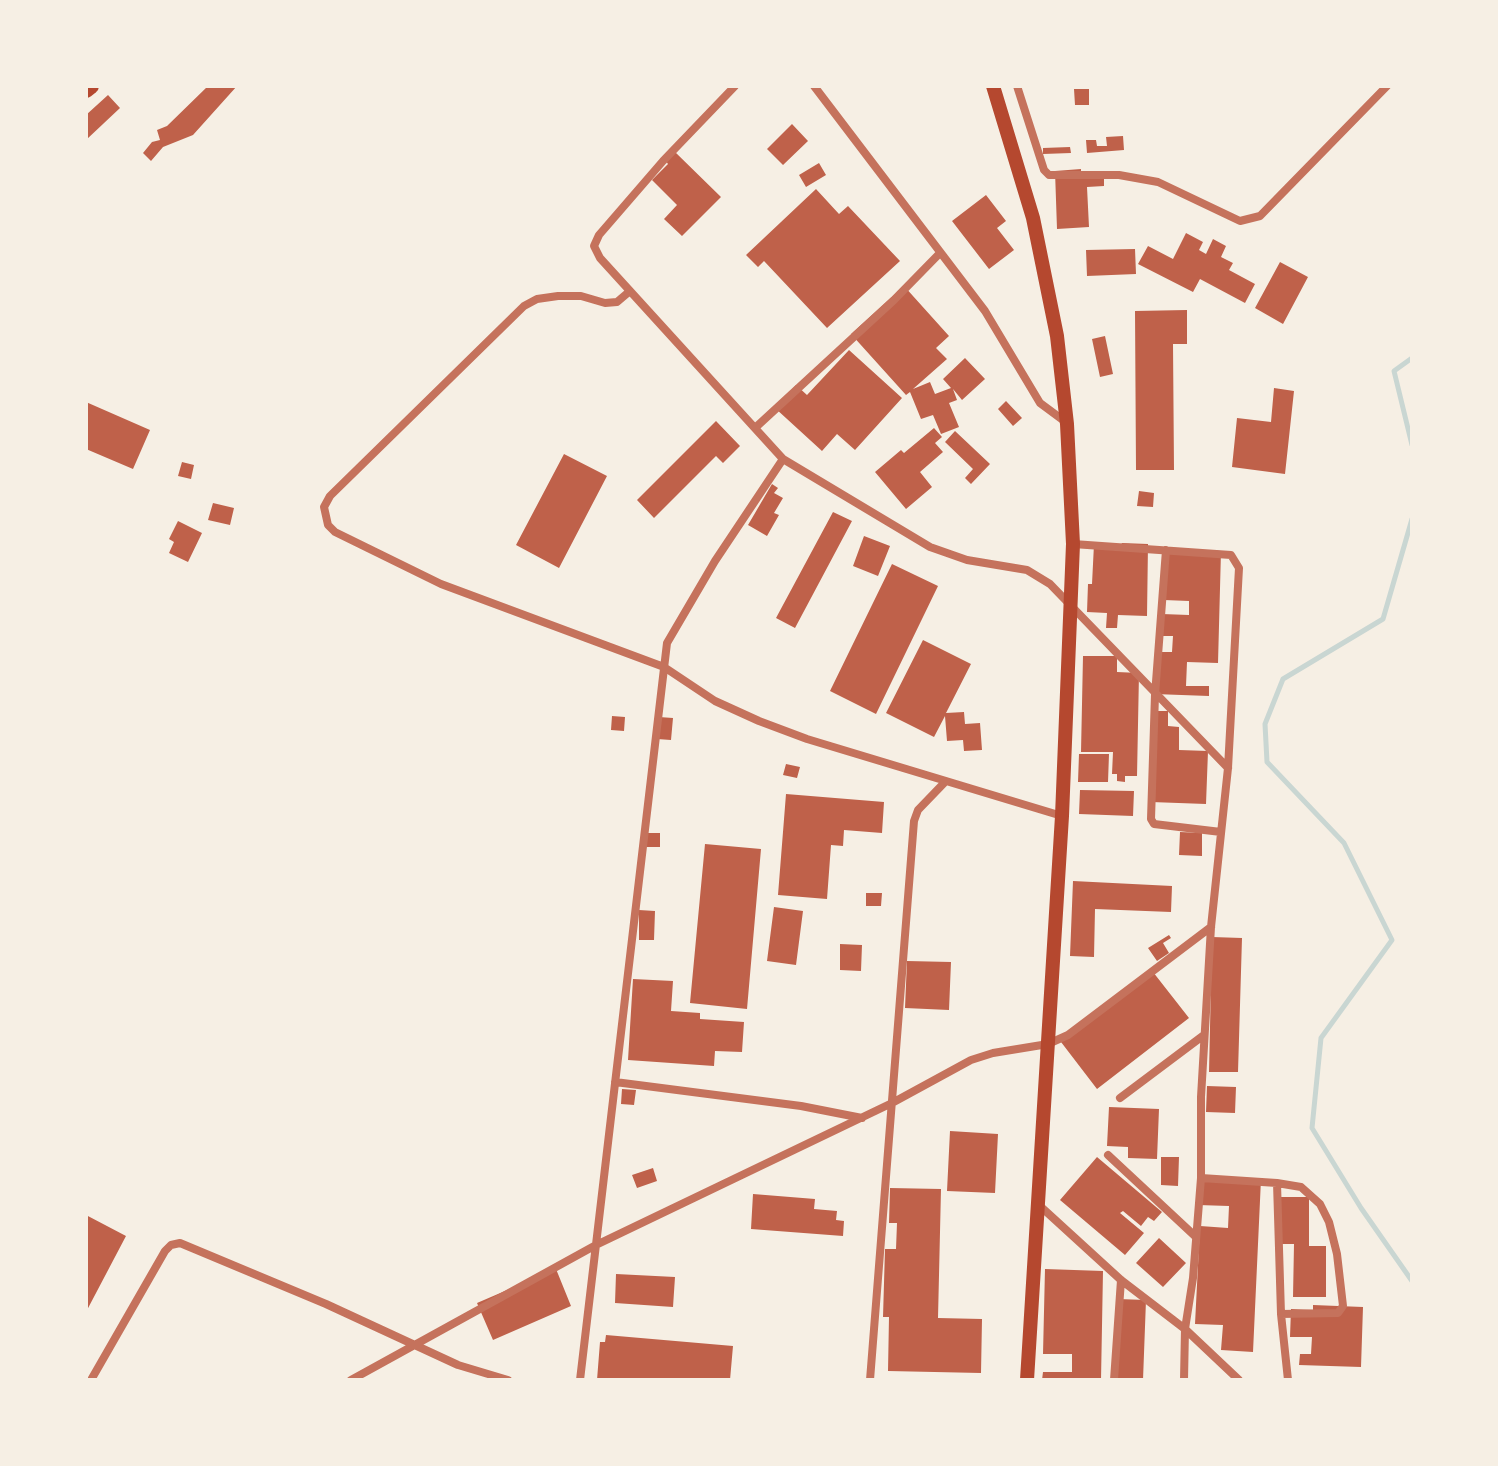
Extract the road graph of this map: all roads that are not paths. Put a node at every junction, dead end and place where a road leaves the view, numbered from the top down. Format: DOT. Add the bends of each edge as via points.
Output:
graph roads {
  1 [pos="91,86"];
  2 [pos="735,86"];
  3 [pos="814,86"];
  4 [pos="993,86"];
  5 [pos="1017,86"];
  6 [pos="1387,86"];
  7 [pos="86,90"];
  8 [pos="940,253"];
  9 [pos="630,291"];
  10 [pos="1067,424"];
  11 [pos="755,428"];
  12 [pos="783,459"];
  13 [pos="1073,544"];
  14 [pos="1166,550"];
  15 [pos="1072,606"];
  16 [pos="664,667"];
  17 [pos="1155,695"];
  18 [pos="1228,768"];
  19 [pos="945,782"];
  20 [pos="1062,816"];
  21 [pos="1221,832"];
  22 [pos="1211,927"];
  23 [pos="1204,1035"];
  24 [pos="1048,1044"];
  25 [pos="615,1082"];
  26 [pos="1120,1098"];
  27 [pos="892,1103"];
  28 [pos="862,1118"];
  29 [pos="1108,1155"];
  30 [pos="1201,1178"];
  31 [pos="1277,1183"];
  32 [pos="1040,1206"];
  33 [pos="1196,1237"];
  34 [pos="596,1245"];
  35 [pos="1121,1280"];
  36 [pos="1281,1314"];
  37 [pos="1185,1329"];
  38 [pos="416,1346"];
  39 [pos="91,1380"];
  40 [pos="351,1380"];
  41 [pos="508,1380"];
  42 [pos="580,1380"];
  43 [pos="870,1380"];
  44 [pos="1027,1380"];
  45 [pos="1114,1380"];
  46 [pos="1184,1380"];
  47 [pos="1239,1380"];
  48 [pos="1288,1380"];
  1 -- 7 [label="main road"];
  2 -- 9 [label="street" via="595,241 600,258"];
  3 -- 8 [label="street"];
  4 -- 10 [label="main road" via="1033,218 1057,336"];
  5 -- 6 [label="street" via="1049,175 1119,175 1158,182 1240,221 1260,216"];
  8 -- 10 [label="street" via="985,311 1040,403"];
  8 -- 11 [label="street"];
  9 -- 11 [label="street"];
  9 -- 16 [label="street" via="617,302 558,296 524,306 324,507 335,532 441,584"];
  10 -- 13 [label="main road"];
  11 -- 12 [label="street"];
  12 -- 15 [label="street" via="930,547 1036,574"];
  12 -- 16 [label="street" via="667,643"];
  13 -- 14 [label="street"];
  13 -- 15 [label="main road"];
  14 -- 17 [label="street"];
  14 -- 18 [label="street" via="1231,555 1239,568"];
  15 -- 17 [label="street"];
  15 -- 20 [label="main road"];
  16 -- 19 [label="street" via="715,701 759,721"];
  16 -- 25 [label="street"];
  17 -- 18 [label="street"];
  17 -- 21 [label="street" via="1152,822"];
  18 -- 21 [label="street"];
  19 -- 20 [label="street"];
  19 -- 27 [label="street" via="914,821"];
  20 -- 24 [label="main road"];
  21 -- 22 [label="street"];
  22 -- 23 [label="street"];
  22 -- 24 [label="street" via="1088,1023"];
  23 -- 26 [label="street"];
  23 -- 30 [label="street"];
  24 -- 27 [label="street" via="971,1060"];
  24 -- 32 [label="main road"];
  25 -- 28 [label="street"];
  25 -- 34 [label="street"];
  27 -- 28 [label="street"];
  27 -- 43 [label="street"];
  28 -- 34 [label="street"];
  29 -- 33 [label="street"];
  30 -- 31 [label="street"];
  30 -- 33 [label="street"];
  31 -- 36 [label="street"];
  31 -- 36 [label="street" via="1301,1187 1320,1204 1329,1222 1343,1294 1338,1313"];
  32 -- 35 [label="street"];
  32 -- 44 [label="main road"];
  33 -- 37 [label="street"];
  34 -- 38 [label="street"];
  34 -- 42 [label="street"];
  35 -- 37 [label="street"];
  35 -- 45 [label="street"];
  36 -- 48 [label="street"];
  37 -- 46 [label="street"];
  37 -- 47 [label="street"];
  38 -- 39 [label="street" via="180,1243 165,1251"];
  38 -- 40 [label="street"];
  38 -- 41 [label="street"];
}
